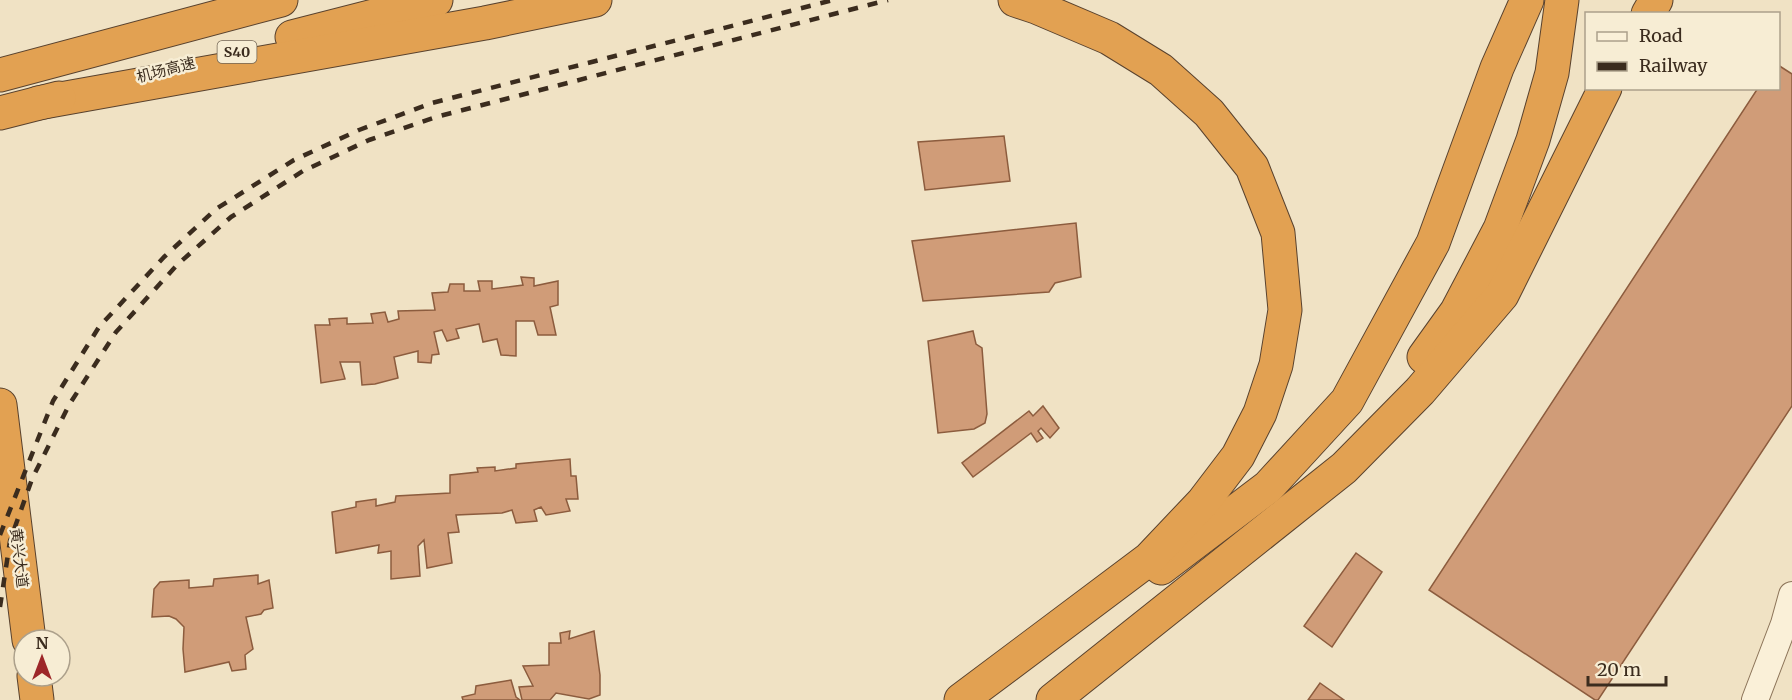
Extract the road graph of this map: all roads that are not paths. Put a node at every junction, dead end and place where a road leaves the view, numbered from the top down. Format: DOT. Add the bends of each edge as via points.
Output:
graph roads {
  1 [pos="224,0"];
  2 [pos="281,0"];
  3 [pos="436,0"];
  4 [pos="596,0"];
  5 [pos="1016,0"];
  6 [pos="1527,0"];
  7 [pos="1562,0"];
  8 [pos="61,60"];
  9 [pos="0,75"];
  10 [pos="1604,90"];
  11 [pos="38,103"];
  12 [pos="0,113"];
  13 [pos="0,405"];
  14 [pos="1344,468"];
  15 [pos="1792,595"];
  16 [pos="1073,617"];
  17 [pos="28,628"];
  18 [pos="961,700"];
  19 [pos="1053,700"];
  20 [pos="1755,700"];
  1 -- 8 [label="highway"];
  2 -- 8 [label="highway"];
  3 -- 11 [label="highway, 机场高速 / S40"];
  4 -- 11 [label="highway"];
  5 -- 16 [label="highway" via="1108,38 1161,70 1209,113 1252,167 1278,233 1285,310 1276,365 1260,413 1238,456 1203,502 1149,559"];
  6 -- 16 [label="highway" via="1497,68 1433,243 1347,402 1268,487 1148,577"];
  7 -- 14 [label="highway" via="1552,73 1533,140 1500,229 1457,311"];
  8 -- 9 [label="highway"];
  10 -- 14 [label="highway" via="1502,295 1420,391"];
  11 -- 12 [label="highway, 机场高速 / S40"];
  13 -- 17 [label="highway, 黄兴大道"];
  14 -- 19 [label="highway"];
  15 -- 20 [label="street"];
  16 -- 18 [label="highway"];
}
